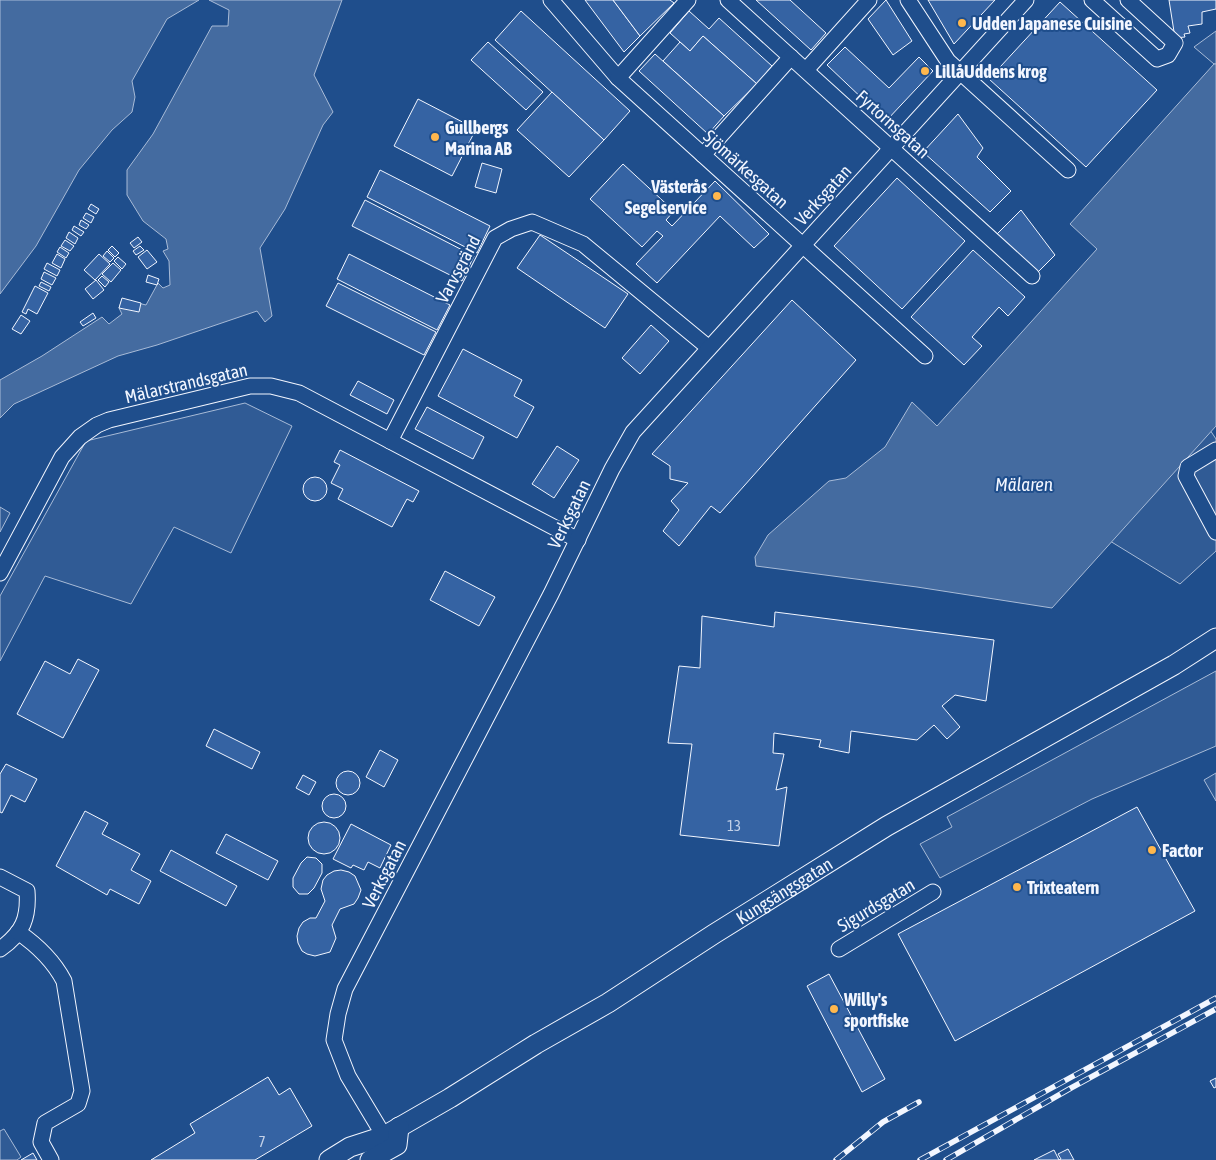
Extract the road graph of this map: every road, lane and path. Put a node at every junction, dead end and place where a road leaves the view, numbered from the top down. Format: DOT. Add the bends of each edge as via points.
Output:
graph roads {
  1 [pos="552,0"];
  2 [pos="688,0"];
  3 [pos="728,0"];
  4 [pos="869,0"];
  5 [pos="908,0"];
  6 [pos="1026,0"];
  7 [pos="1092,0"];
  8 [pos="1128,0"];
  9 [pos="791,57"];
  10 [pos="806,70"];
  11 [pos="959,73"];
  12 [pos="618,78"];
  13 [pos="891,147"];
  14 [pos="702,155"];
  15 [pos="1068,170"];
  16 [pos="802,245"];
  17 [pos="1032,276"];
  18 [pos="709,348"];
  19 [pos="925,356"];
  20 [pos="390,441"];
  21 [pos="1216,450"];
  22 [pos="1216,532"];
  23 [pos="578,540"];
  24 [pos="0,573"];
  25 [pos="1216,638"];
  26 [pos="1216,647"];
  27 [pos="1174,665"];
  28 [pos="0,877"];
  29 [pos="933,892"];
  30 [pos="18,932"];
  31 [pos="0,949"];
  32 [pos="839,949"];
  33 [pos="392,1131"];
  34 [pos="51,1160"];
  35 [pos="329,1160"];
  36 [pos="354,1160"];
  37 [pos="370,1160"];
  1 -- 12 [label="street, Sjömärkesgatan"];
  2 -- 12 [label="street"];
  3 -- 9 [label="street, Fyrtornsgatan"];
  4 -- 10 [label="street"];
  5 -- 11 [label="street"];
  6 -- 11 [label="street, Verksgatan"];
  7 -- 8 [label="street" via="1158,59 1168,55 1174,43"];
  9 -- 10 [label="street, Fyrtornsgatan"];
  9 -- 14 [label="street"];
  10 -- 13 [label="street, Fyrtornsgatan"];
  11 -- 13 [label="street, Verksgatan"];
  11 -- 15 [label="street"];
  12 -- 14 [label="street, Sjömärkesgatan"];
  13 -- 16 [label="street, Verksgatan"];
  13 -- 17 [label="street, Fyrtornsgatan"];
  14 -- 16 [label="street, Sjömärkesgatan"];
  16 -- 18 [label="street, Verksgatan"];
  16 -- 19 [label="street, Sjömärkesgatan"];
  18 -- 20 [label="street, Varvsgränd" via="583,244 532,222 495,238"];
  18 -- 23 [label="street, Verksgatan" via="633,432"];
  20 -- 23 [label="street, Mälarstrandsgatan"];
  20 -- 24 [label="street, Mälarstrandsgatan" via="299,394 264,385 236,388 109,420 80,436 62,457"];
  21 -- 22 [label="street" via="1188,467 1186,476"];
  23 -- 33 [label="street, Verksgatan" via="345,989 334,1040 348,1076"];
  25 -- 27 [label="main road, Kungsängsgatan"];
  26 -- 27 [label="main road, Kungsängsgatan"];
  27 -- 33 [label="main road, Kungsängsgatan" via="887,826 608,1003"];
  28 -- 30 [label="street" via="27,891 29,909"];
  29 -- 32 [label="street, Sigurdsgatan"];
  30 -- 31 [label="street"];
  30 -- 34 [label="street" via="57,967 64,981 82,1092 78,1104 45,1123 41,1142"];
  33 -- 35 [label="main road, Kungsängsgatan" via="350,1147"];
  33 -- 36 [label="main road, Kungsängsgatan"];
  33 -- 37 [label="main road" via="398,1144"];
}
